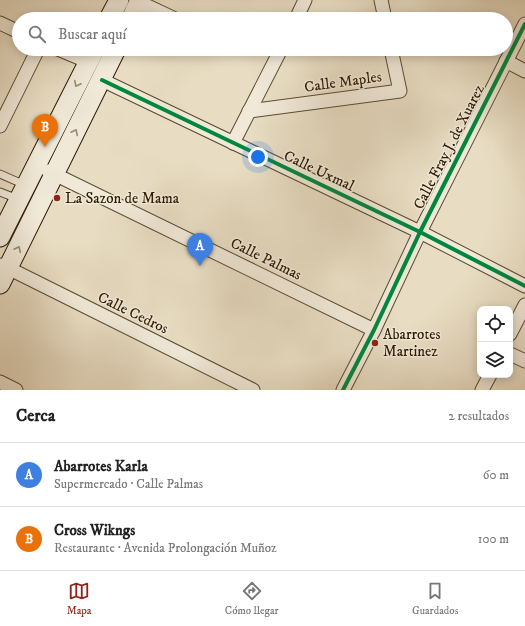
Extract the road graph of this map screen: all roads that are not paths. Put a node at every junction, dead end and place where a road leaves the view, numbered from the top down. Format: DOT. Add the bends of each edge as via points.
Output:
graph roads {
  1 [pos="118,0"];
  2 [pos="305,0"];
  3 [pos="381,0"];
  4 [pos="139,1"];
  5 [pos="112,12"];
  6 [pos="134,12"];
  7 [pos="161,12"];
  8 [pos="299,12"];
  9 [pos="384,12"];
  10 [pos="0,23"];
  11 [pos="525,24"];
  12 [pos="12,29"];
  13 [pos="513,47"];
  14 [pos="35,56"];
  15 [pos="91,56"];
  16 [pos="113,56"];
  17 [pos="276,56"];
  18 [pos="392,56"];
  19 [pos="509,56"];
  20 [pos="506,61"];
  21 [pos="525,71"];
  22 [pos="102,80"];
  23 [pos="249,111"];
  24 [pos="0,126"];
  25 [pos="233,143"];
  26 [pos="36,165"];
  27 [pos="0,174"];
  28 [pos="54,174"];
  29 [pos="0,192"];
  30 [pos="22,192"];
  31 [pos="420,232"];
  32 [pos="0,238"];
  33 [pos="3,272"];
  34 [pos="525,286"];
  35 [pos="525,305"];
  36 [pos="513,328"];
  37 [pos="374,330"];
  38 [pos="513,355"];
  39 [pos="525,361"];
  40 [pos="488,378"];
  41 [pos="0,382"];
  42 [pos="16,390"];
  43 [pos="253,390"];
  44 [pos="343,390"];
  45 [pos="482,390"];
  1 -- 5 [label="street"];
  2 -- 8 [label="street"];
  3 -- 9 [label="street"];
  4 -- 6 [label="street"];
  4 -- 7 [label="street"];
  10 -- 12 [label="street"];
  11 -- 13 [label="street, Calle Fray J. de Xuarez"];
  14 -- 24 [label="street"];
  15 -- 26 [label="street, one-way"];
  16 -- 22 [label="street"];
  17 -- 23 [label="street"];
  18 -- 23 [label="street, Calle Maples" via="400,91"];
  19 -- 20 [label="street, Calle Fray J. de Xuarez"];
  20 -- 21 [label="street"];
  20 -- 31 [label="street, Calle Fray J. de Xuarez"];
  22 -- 25 [label="street, Calle Uxmal"];
  28 -- 22 [label="street, one-way"];
  23 -- 25 [label="street"];
  25 -- 31 [label="street, Calle Uxmal"];
  26 -- 28 [label="street, Calle Palmas"];
  26 -- 30 [label="street"];
  27 -- 30 [label="lane"];
  33 -- 28 [label="street, one-way"];
  28 -- 37 [label="street, Calle Palmas"];
  29 -- 30 [label="lane"];
  30 -- 32 [label="street"];
  31 -- 34 [label="street, Calle Uxmal"];
  31 -- 37 [label="street, Calle Fray J. de Xuarez"];
  33 -- 43 [label="street, Calle Cedros"];
  35 -- 36 [label="street"];
  37 -- 44 [label="street, Calle Fray J. de Xuarez"];
  38 -- 39 [label="street"];
  40 -- 45 [label="street"];
  41 -- 42 [label="street"];
}
